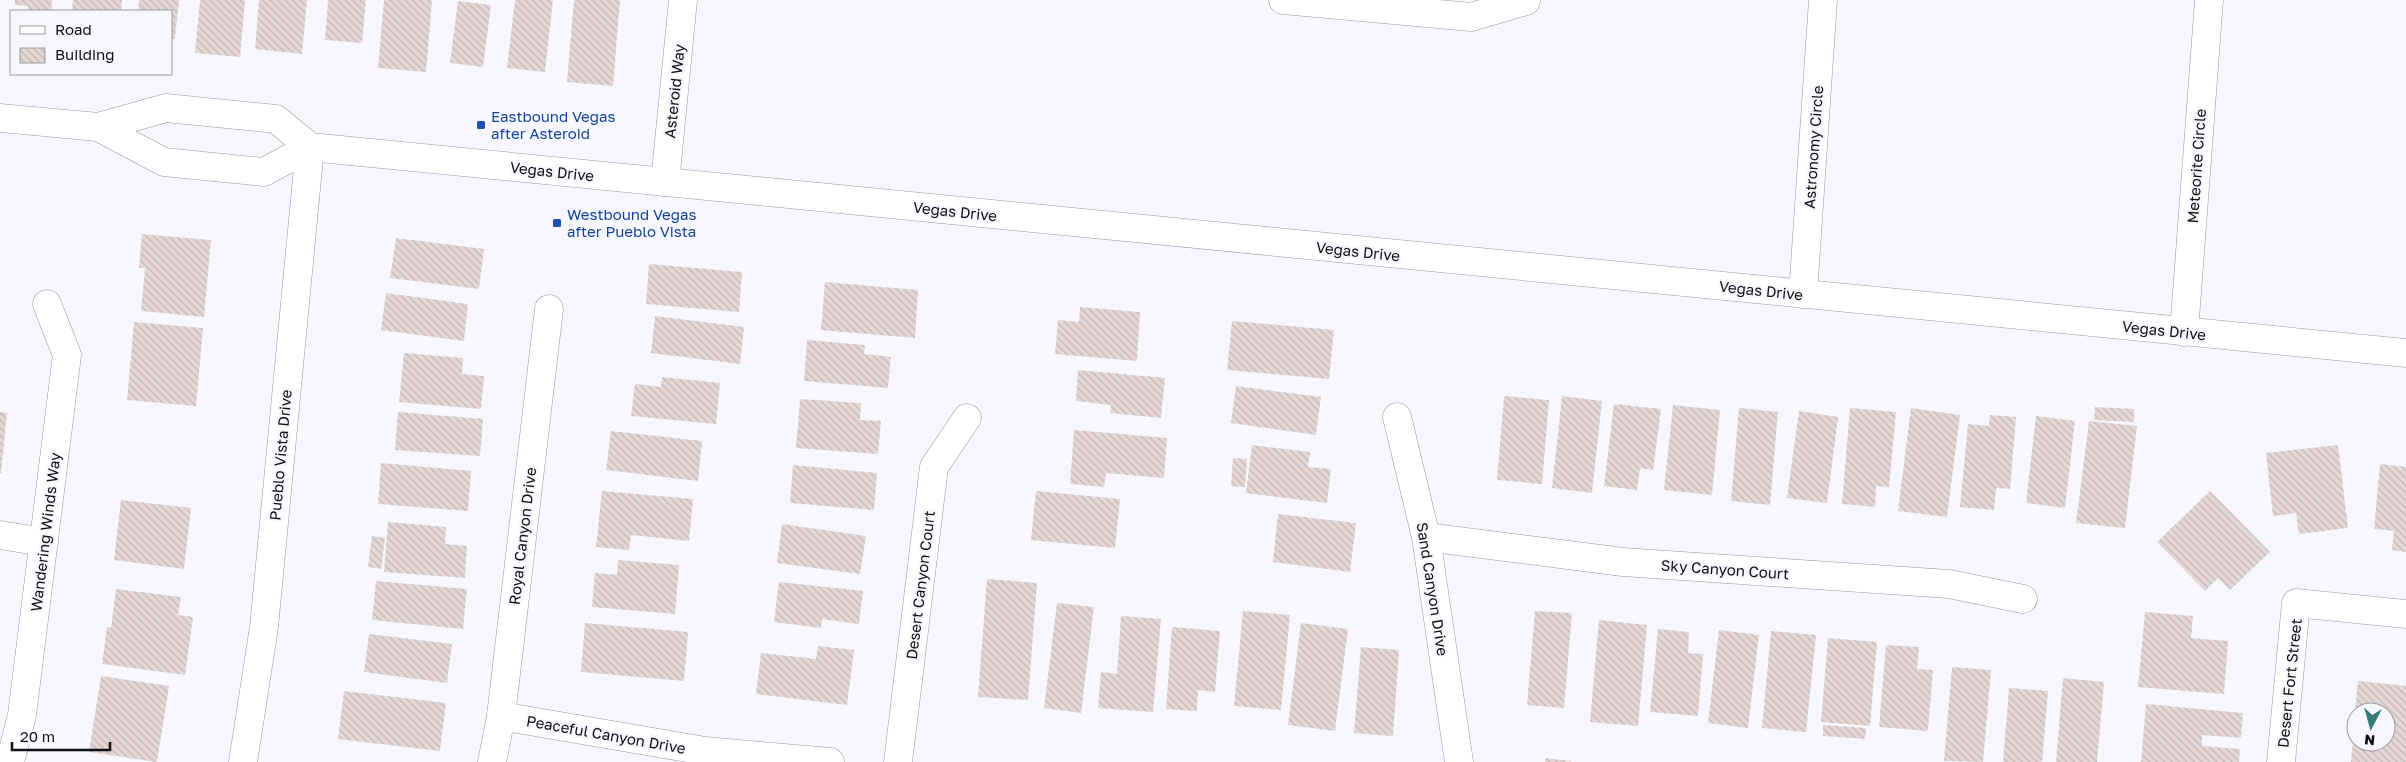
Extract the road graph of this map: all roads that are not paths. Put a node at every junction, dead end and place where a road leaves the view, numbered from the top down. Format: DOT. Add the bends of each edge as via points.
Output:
graph roads {
  1 [pos="683,0"];
  2 [pos="1283,0"];
  3 [pos="1823,0"];
  4 [pos="2209,0"];
  5 [pos="1526,2"];
  6 [pos="1417,7"];
  7 [pos="0,118"];
  8 [pos="98,127"];
  9 [pos="310,147"];
  10 [pos="664,182"];
  11 [pos="1803,294"];
  12 [pos="47,304"];
  13 [pos="549,309"];
  14 [pos="2184,332"];
  15 [pos="2406,353"];
  16 [pos="967,418"];
  17 [pos="1397,418"];
  18 [pos="0,535"];
  19 [pos="1426,537"];
  20 [pos="44,542"];
  21 [pos="2023,599"];
  22 [pos="2406,614"];
  23 [pos="501,716"];
  24 [pos="10,762"];
  25 [pos="243,762"];
  26 [pos="492,762"];
  27 [pos="830,762"];
  28 [pos="898,762"];
  29 [pos="1458,762"];
  30 [pos="2281,762"];
  1 -- 10 [label="street, Asteroid Way"];
  2 -- 6 [label="street"];
  3 -- 11 [label="street, Astronomy Circle"];
  4 -- 14 [label="street, Meteorite Circle"];
  5 -- 6 [label="street" via="1471,17"];
  7 -- 8 [label="street"];
  8 -- 9 [label="street" via="166,108 276,119"];
  8 -- 9 [label="street" via="164,162 264,172"];
  9 -- 10 [label="street, Vegas Drive"];
  9 -- 25 [label="street, Pueblo Vista Drive" via="264,627"];
  10 -- 11 [label="street, Vegas Drive"];
  11 -- 14 [label="street, Vegas Drive"];
  12 -- 20 [label="street, Wandering Winds Way" via="67,355"];
  13 -- 23 [label="street, Royal Canyon Drive"];
  14 -- 15 [label="street, Vegas Drive"];
  16 -- 28 [label="street, Desert Canyon Court" via="934,467"];
  17 -- 19 [label="street, Sand Canyon Drive"];
  18 -- 20 [label="street"];
  19 -- 21 [label="street, Sky Canyon Court" via="1623,562 1949,584"];
  19 -- 29 [label="street, Sand Canyon Drive"];
  20 -- 24 [label="street, Wandering Winds Way" via="22,715"];
  22 -- 30 [label="street, Desert Fort Street" via="2296,603"];
  23 -- 26 [label="street, Royal Canyon Drive"];
  23 -- 27 [label="street, Peaceful Canyon Drive" via="705,751"];
}
